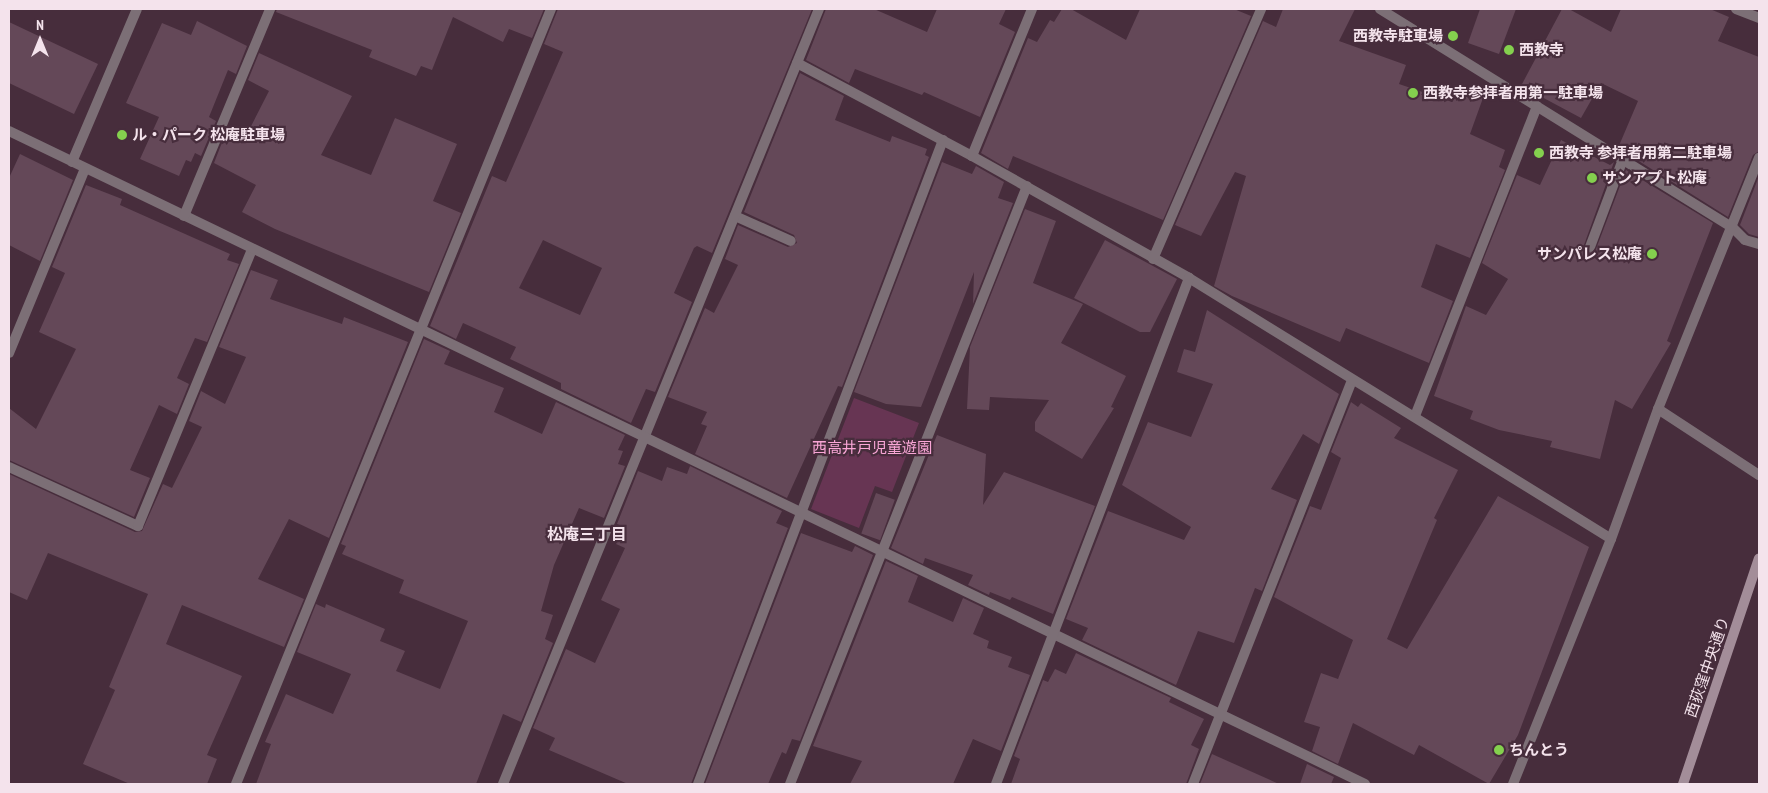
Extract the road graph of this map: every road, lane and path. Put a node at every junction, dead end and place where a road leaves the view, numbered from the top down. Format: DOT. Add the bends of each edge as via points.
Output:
graph roads {
  1 [pos="136,9"];
  2 [pos="270,9"];
  3 [pos="551,9"];
  4 [pos="819,9"];
  5 [pos="1032,9"];
  6 [pos="1261,9"];
  7 [pos="1380,9"];
  8 [pos="1736,9"];
  9 [pos="1759,18"];
  10 [pos="797,63"];
  11 [pos="1537,106"];
  12 [pos="9,131"];
  13 [pos="943,140"];
  14 [pos="972,156"];
  15 [pos="1759,158"];
  16 [pos="1623,159"];
  17 [pos="72,162"];
  18 [pos="85,169"];
  19 [pos="1027,186"];
  20 [pos="184,216"];
  21 [pos="735,216"];
  22 [pos="1733,228"];
  23 [pos="791,241"];
  24 [pos="1759,244"];
  25 [pos="1590,247"];
  26 [pos="252,250"];
  27 [pos="1153,259"];
  28 [pos="1189,278"];
  29 [pos="420,331"];
  30 [pos="9,353"];
  31 [pos="1352,380"];
  32 [pos="1658,409"];
  33 [pos="1415,416"];
  34 [pos="645,438"];
  35 [pos="9,467"];
  36 [pos="1759,475"];
  37 [pos="803,515"];
  38 [pos="1611,539"];
  39 [pos="883,553"];
  40 [pos="1759,558"];
  41 [pos="1054,634"];
  42 [pos="1220,712"];
  43 [pos="236,784"];
  44 [pos="503,784"];
  45 [pos="698,784"];
  46 [pos="790,784"];
  47 [pos="996,784"];
  48 [pos="1193,784"];
  49 [pos="1365,784"];
  50 [pos="1513,784"];
  51 [pos="1684,784"];
  1 -- 17 [label="street"];
  2 -- 20 [label="street"];
  3 -- 29 [label="street"];
  4 -- 10 [label="street"];
  5 -- 14 [label="street"];
  6 -- 27 [label="street"];
  7 -- 11 [label="street"];
  8 -- 9 [label="street"];
  10 -- 13 [label="street"];
  10 -- 21 [label="street"];
  11 -- 16 [label="street"];
  11 -- 33 [label="street"];
  12 -- 17 [label="street"];
  13 -- 14 [label="street"];
  13 -- 37 [label="street"];
  14 -- 19 [label="street"];
  15 -- 22 [label="street"];
  16 -- 22 [label="street"];
  16 -- 25 [label="street"];
  17 -- 18 [label="street"];
  18 -- 20 [label="street"];
  18 -- 30 [label="street"];
  19 -- 27 [label="street"];
  19 -- 39 [label="street"];
  20 -- 26 [label="street"];
  21 -- 23 [label="street"];
  21 -- 34 [label="street"];
  22 -- 24 [label="street" via="1745,240"];
  22 -- 32 [label="street"];
  26 -- 29 [label="street"];
  26 -- 35 [label="street" via="138,526"];
  27 -- 28 [label="street"];
  28 -- 31 [label="street"];
  28 -- 41 [label="street"];
  29 -- 34 [label="street"];
  29 -- 43 [label="street"];
  31 -- 33 [label="street"];
  31 -- 42 [label="street"];
  32 -- 36 [label="street"];
  32 -- 38 [label="street"];
  33 -- 38 [label="street"];
  34 -- 37 [label="street"];
  34 -- 44 [label="street"];
  37 -- 39 [label="street"];
  37 -- 45 [label="street"];
  38 -- 50 [label="street"];
  39 -- 41 [label="street"];
  39 -- 46 [label="street"];
  40 -- 51 [label="street, 西荻窪中央通り"];
  41 -- 42 [label="street"];
  41 -- 47 [label="street"];
  42 -- 48 [label="street"];
  42 -- 49 [label="street"];
}
